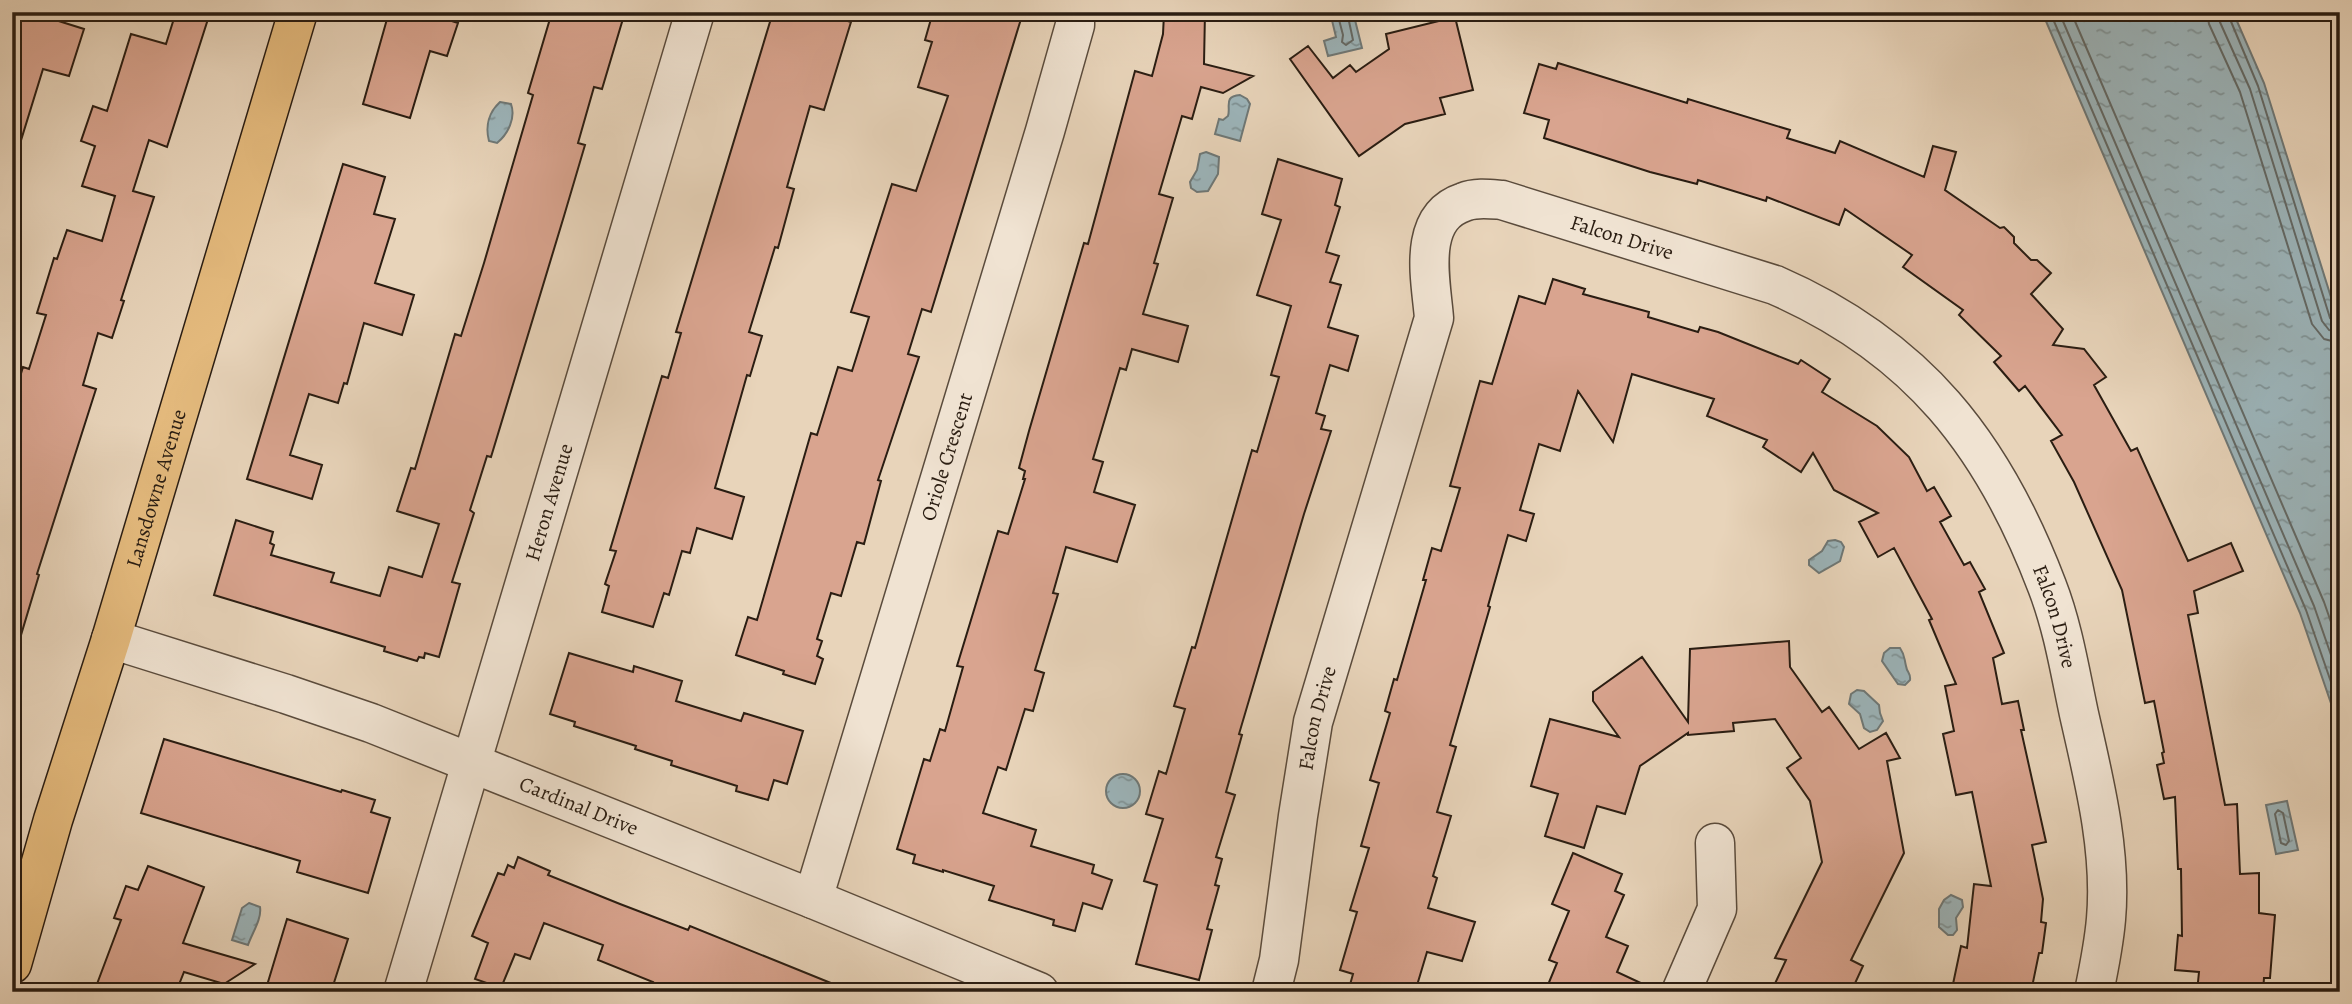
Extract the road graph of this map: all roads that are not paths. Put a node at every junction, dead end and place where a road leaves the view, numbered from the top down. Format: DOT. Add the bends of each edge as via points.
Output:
graph roads {
  1 [pos="298,12"];
  2 [pos="695,12"];
  3 [pos="1074,12"];
  4 [pos="111,639"];
  5 [pos="469,764"];
  6 [pos="1715,843"];
  7 [pos="813,899"];
  8 [pos="12,964"];
  9 [pos="403,992"];
  10 [pos="1039,992"];
  11 [pos="1271,992"];
  12 [pos="1681,992"];
  13 [pos="2094,992"];
  1 -- 4 [label="main road, Lansdowne Avenue"];
  2 -- 5 [label="street, Heron Avenue"];
  3 -- 7 [label="street, Oriole Crescent" via="1075,25 1045,131"];
  4 -- 5 [label="street, Cardinal Drive" via="318,704"];
  4 -- 8 [label="main road, Lansdowne Avenue"];
  5 -- 7 [label="street, Cardinal Drive"];
  5 -- 9 [label="street, Heron Avenue"];
  6 -- 12 [label="street" via="1717,909"];
  7 -- 10 [label="street, Cardinal Drive"];
  11 -- 13 [label="street, Falcon Drive" via="1313,722 1434,318 1428,253 1435,227 1448,212 1462,202 1478,199 1502,200 1788,290 1854,328 1904,365 1972,438 1996,474 2048,587 2092,769 2107,916"];
}
